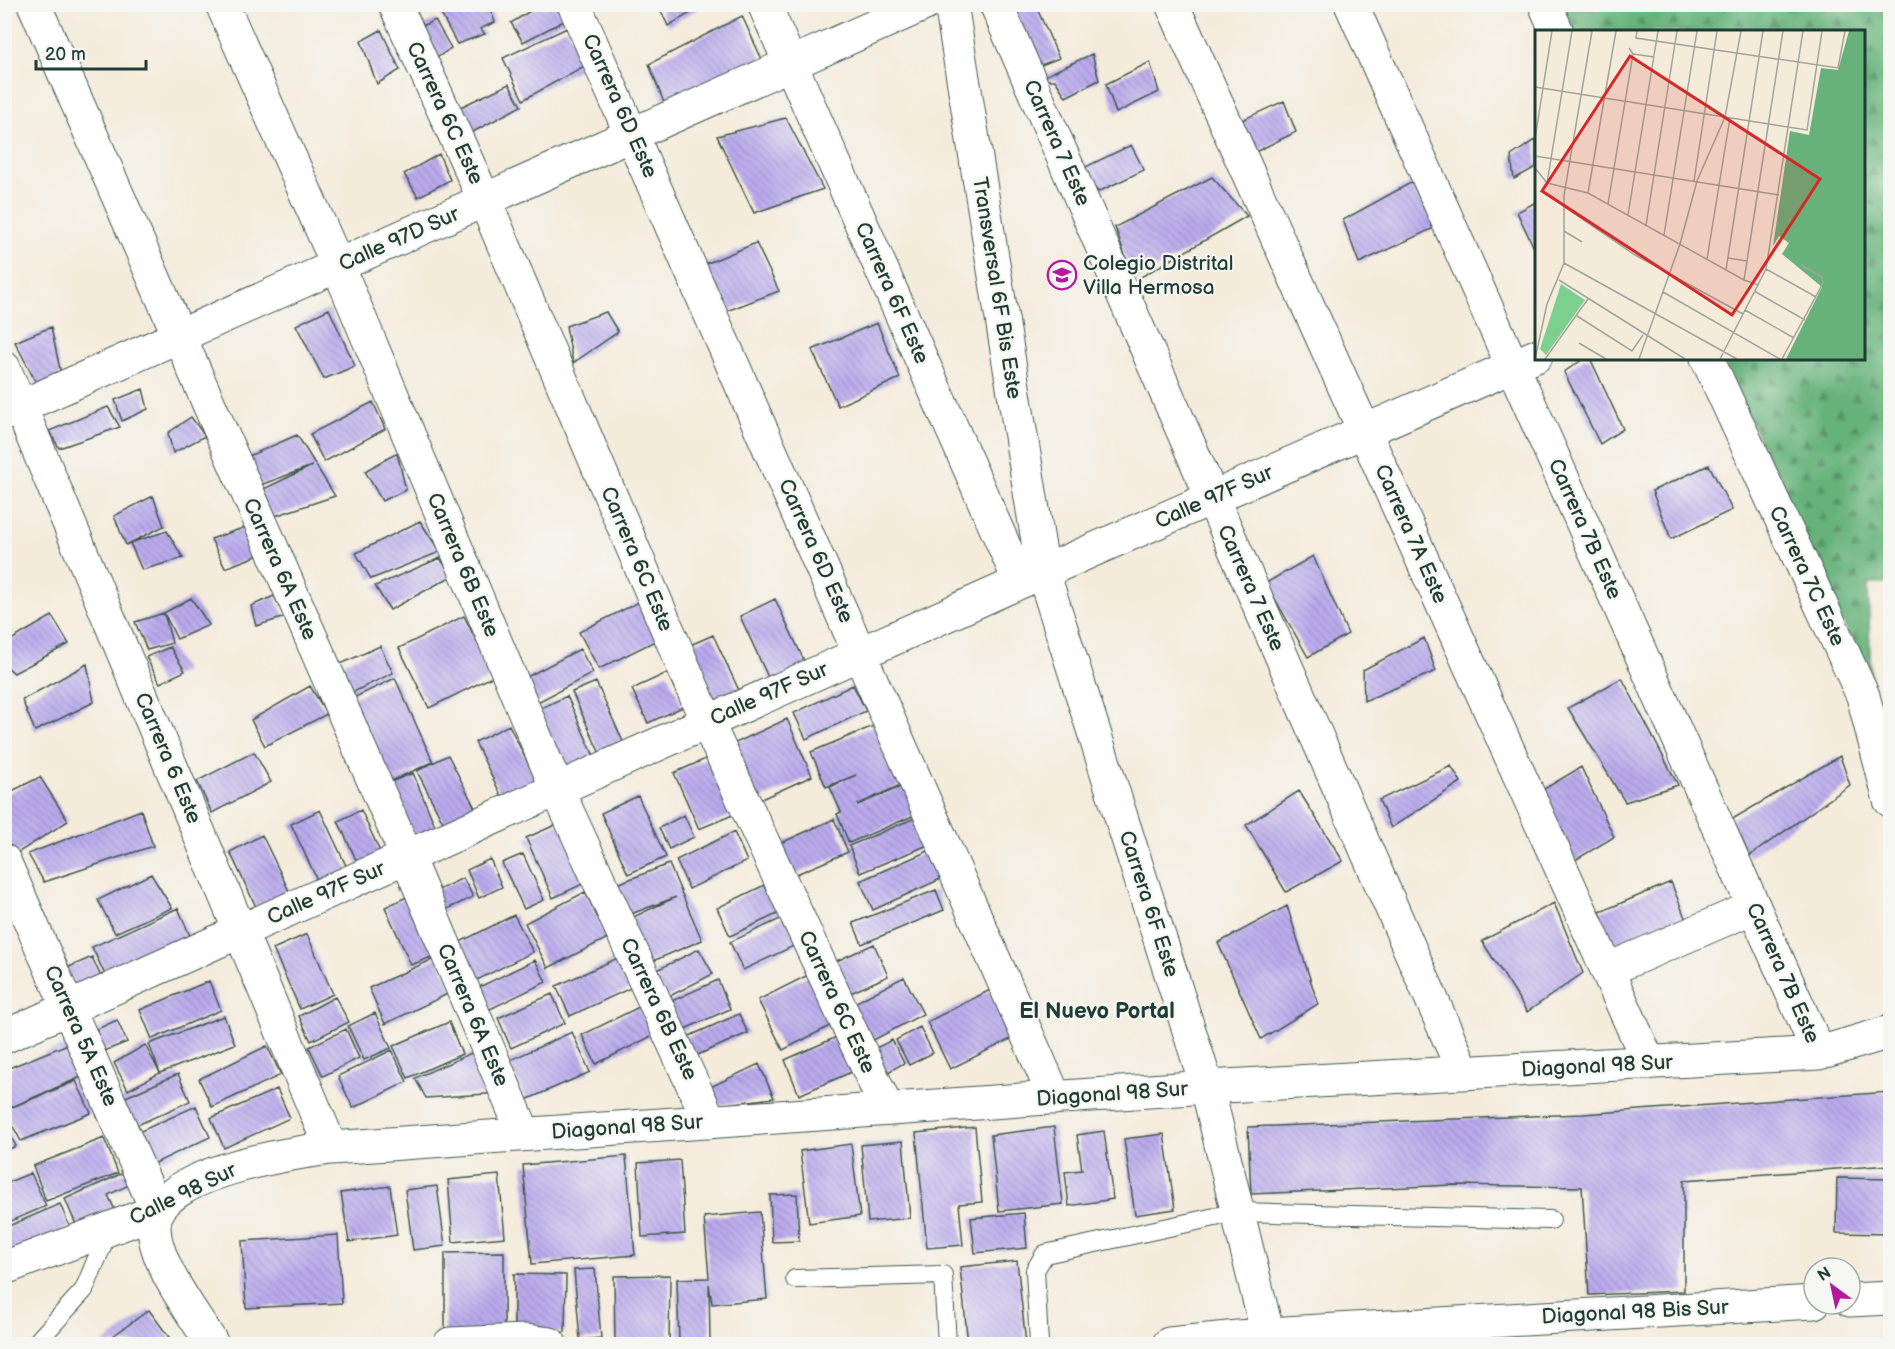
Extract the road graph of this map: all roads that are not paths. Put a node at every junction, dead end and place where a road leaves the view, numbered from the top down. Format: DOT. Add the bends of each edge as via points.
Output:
graph roads {
  1 [pos="34,4"];
  2 [pos="222,4"];
  3 [pos="395,4"];
  4 [pos="574,4"];
  5 [pos="764,4"];
  6 [pos="925,4"];
  7 [pos="951,4"];
  8 [pos="996,4"];
  9 [pos="1172,4"];
  10 [pos="1351,4"];
  11 [pos="1545,4"];
  12 [pos="1556,30"];
  13 [pos="791,64"];
  14 [pos="633,134"];
  15 [pos="485,201"];
  16 [pos="338,266"];
  17 [pos="178,337"];
  18 [pos="1708,360"];
  19 [pos="1525,362"];
  20 [pos="4,368"];
  21 [pos="13,411"];
  22 [pos="1365,431"];
  23 [pos="1212,498"];
  24 [pos="1031,577"];
  25 [pos="861,653"];
  26 [pos="707,722"];
  27 [pos="557,789"];
  28 [pos="1890,800"];
  29 [pos="406,857"];
  30 [pos="4,861"];
  31 [pos="1754,908"];
  32 [pos="240,931"];
  33 [pos="1607,970"];
  34 [pos="69,1008"];
  35 [pos="1890,1032"];
  36 [pos="4,1037"];
  37 [pos="1819,1053"];
  38 [pos="1649,1063"];
  39 [pos="1464,1073"];
  40 [pos="1208,1088"];
  41 [pos="1056,1098"];
  42 [pos="887,1110"];
  43 [pos="711,1122"];
  44 [pos="524,1134"];
  45 [pos="331,1148"];
  46 [pos="157,1211"];
  47 [pos="1238,1212"];
  48 [pos="1551,1220"];
  49 [pos="109,1229"];
  50 [pos="4,1268"];
  51 [pos="795,1279"];
  52 [pos="1890,1298"];
  53 [pos="1862,1299"];
  54 [pos="1802,1303"];
  55 [pos="1269,1339"];
  56 [pos="35,1344"];
  57 [pos="212,1344"];
  58 [pos="450,1344"];
  59 [pos="550,1344"];
  60 [pos="947,1344"];
  61 [pos="1039,1344"];
  62 [pos="1169,1344"];
  1 -- 17 [label="street, Carrera 6A Este"];
  2 -- 16 [label="street, Carrera 6B Este"];
  3 -- 15 [label="street, Carrera 6C Este"];
  4 -- 14 [label="street, Carrera 6D Este"];
  5 -- 13 [label="street, Carrera 6F Este"];
  6 -- 13 [label="street, Calle 97D Sur"];
  7 -- 24 [label="street, Transversal 6F Bis Este"];
  8 -- 23 [label="street, Carrera 7 Este"];
  9 -- 22 [label="street, Carrera 7A Este"];
  10 -- 19 [label="street, Carrera 7B Este"];
  11 -- 12 [label="street"];
  13 -- 14 [label="street, Calle 97D Sur"];
  13 -- 24 [label="street, Carrera 6F Este"];
  14 -- 15 [label="street, Calle 97D Sur"];
  14 -- 25 [label="street, Carrera 6D Este"];
  15 -- 16 [label="street, Calle 97D Sur"];
  15 -- 26 [label="street, Carrera 6C Este"];
  16 -- 17 [label="street, Calle 97D Sur"];
  16 -- 27 [label="street, Carrera 6B Este"];
  17 -- 21 [label="street, Calle 97D Sur"];
  17 -- 29 [label="street, Carrera 6A Este"];
  18 -- 28 [label="street, Carrera 7C Este" via="1863,696"];
  19 -- 22 [label="street, Calle 97F Sur"];
  19 -- 31 [label="street, Carrera 7B Este"];
  20 -- 21 [label="street, Carrera 6 Este"];
  21 -- 32 [label="street, Carrera 6 Este"];
  22 -- 23 [label="street, Calle 97F Sur"];
  22 -- 33 [label="street, Carrera 7A Este"];
  23 -- 24 [label="street, Calle 97F Sur"];
  23 -- 39 [label="street, Carrera 7 Este"];
  24 -- 25 [label="street, Calle 97F Sur"];
  24 -- 40 [label="street, Carrera 6F Este"];
  25 -- 26 [label="street, Calle 97F Sur"];
  25 -- 41 [label="street, Carrera 6D Este"];
  26 -- 27 [label="street, Calle 97F Sur"];
  26 -- 42 [label="street, Carrera 6C Este"];
  27 -- 29 [label="street, Calle 97F Sur"];
  27 -- 43 [label="street, Carrera 6B Este"];
  29 -- 32 [label="street, Calle 97F Sur"];
  29 -- 44 [label="street, Carrera 6A Este"];
  30 -- 34 [label="street, Carrera 5A Este"];
  31 -- 33 [label="street"];
  31 -- 37 [label="street, Carrera 7B Este"];
  32 -- 34 [label="street, Calle 97F Sur"];
  32 -- 45 [label="street, Carrera 6 Este"];
  33 -- 38 [label="street, Carrera 7A Este"];
  34 -- 36 [label="street, Calle 97F Sur"];
  34 -- 46 [label="street, Carrera 5A Este"];
  35 -- 37 [label="street, Diagonal 98 Sur"];
  37 -- 38 [label="street, Diagonal 98 Sur"];
  38 -- 39 [label="street, Diagonal 98 Sur"];
  39 -- 40 [label="street, Diagonal 98 Sur"];
  40 -- 41 [label="street, Diagonal 98 Sur"];
  40 -- 47 [label="street, Carrera 6F Este"];
  41 -- 42 [label="street, Diagonal 98 Sur"];
  42 -- 43 [label="street, Diagonal 98 Sur"];
  43 -- 44 [label="street, Diagonal 98 Sur"];
  44 -- 45 [label="street, Diagonal 98 Sur"];
  45 -- 46 [label="street, Calle 98 Sur" via="248,1162 187,1187"];
  46 -- 49 [label="street, Calle 98 Sur"];
  46 -- 57 [label="street" via="157,1246 169,1274"];
  47 -- 48 [label="lane"];
  47 -- 55 [label="street, Carrera 6F Este"];
  47 -- 61 [label="lane" via="1045,1254 1035,1270"];
  49 -- 50 [label="street, Calle 98 Sur"];
  49 -- 56 [label="lane" via="84,1290"];
  51 -- 60 [label="lane" via="943,1275"];
  52 -- 53 [label="street"];
  54 -- 55 [label="street, Diagonal 98 Bis Sur"];
  55 -- 62 [label="street, Diagonal 98 Bis Sur"];
  58 -- 59 [label="street"];
}
